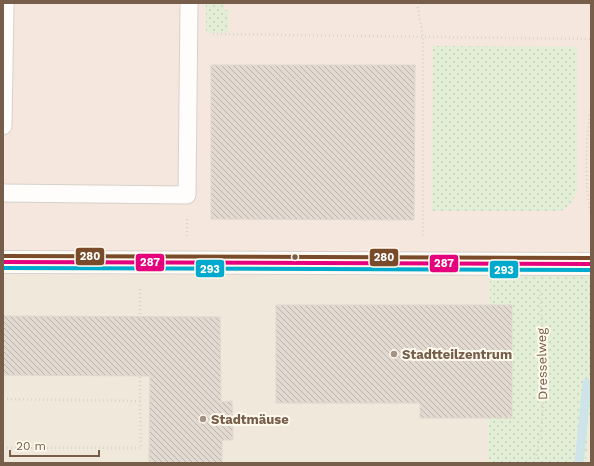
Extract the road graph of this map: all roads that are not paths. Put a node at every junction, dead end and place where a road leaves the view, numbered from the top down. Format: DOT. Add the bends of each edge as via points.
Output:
graph roads {
  1 [pos="5,3"];
  2 [pos="189,3"];
  3 [pos="3,126"];
  4 [pos="3,193"];
  5 [pos="3,262"];
  6 [pos="591,264"];
  1 -- 3 [label="lane"];
  2 -- 4 [label="lane" via="187,195"];
  5 -- 6 [label="street"];
}
